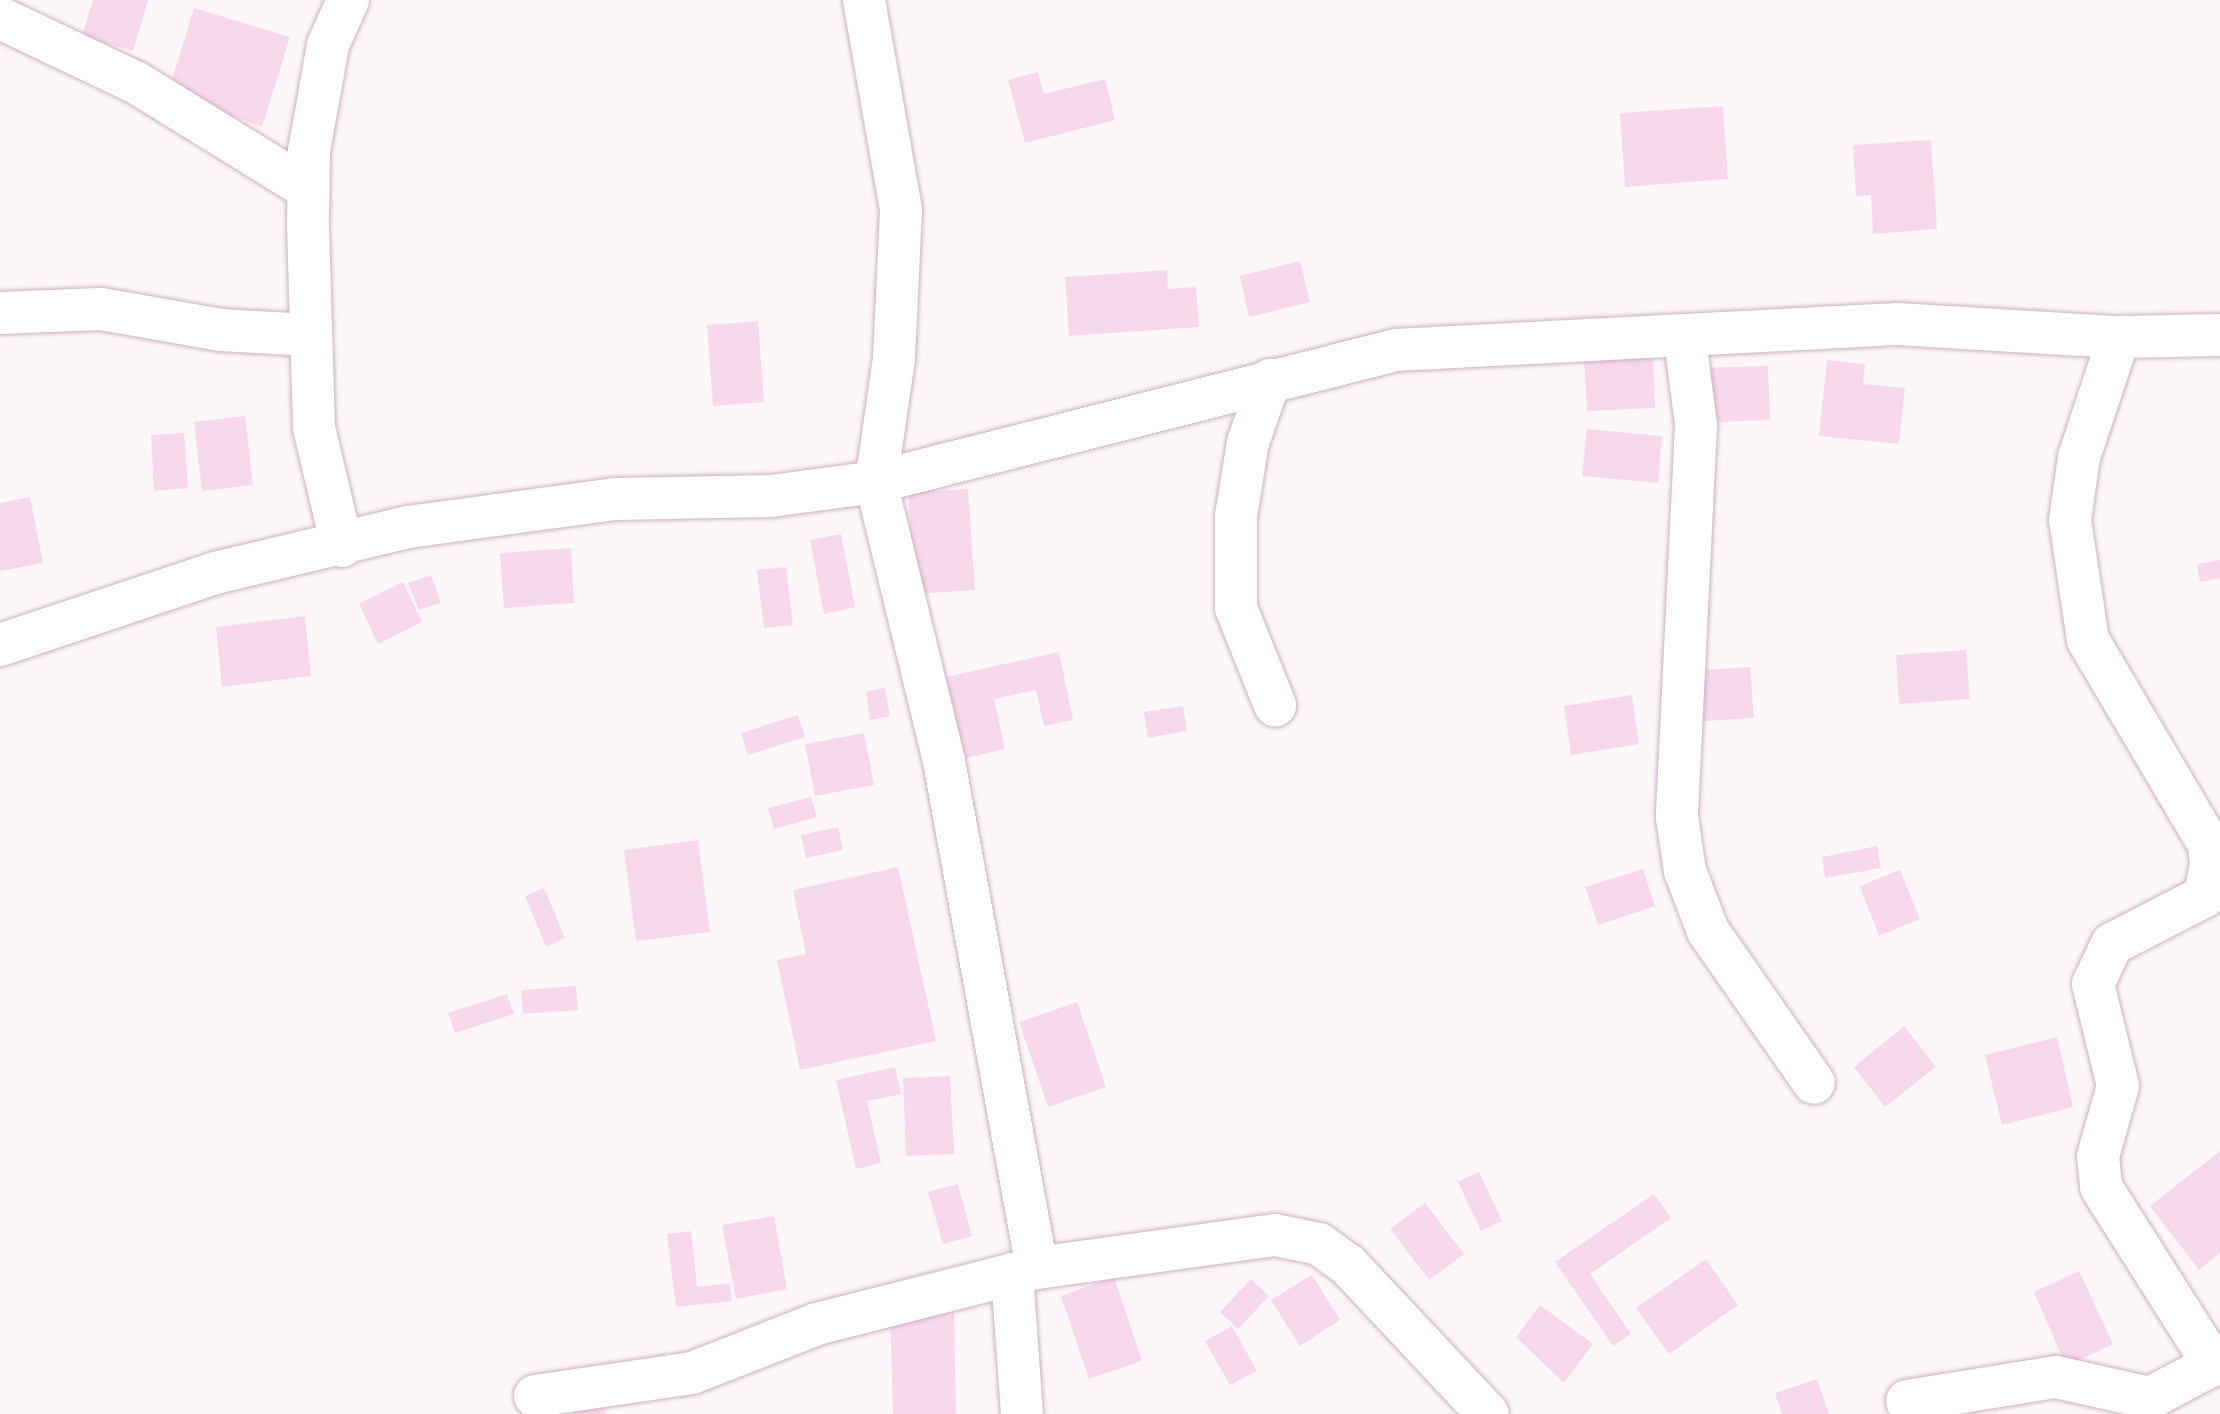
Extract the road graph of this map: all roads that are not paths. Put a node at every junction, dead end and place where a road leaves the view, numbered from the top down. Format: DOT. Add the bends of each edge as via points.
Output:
graph roads {
  1 [pos="348,0"];
  2 [pos="864,0"];
  3 [pos="0,18"];
  4 [pos="308,189"];
  5 [pos="0,313"];
  6 [pos="308,335"];
  7 [pos="2220,335"];
  8 [pos="2119,337"];
  9 [pos="1685,340"];
  10 [pos="1270,380"];
  11 [pos="876,482"];
  12 [pos="342,546"];
  13 [pos="0,645"];
  14 [pos="1275,705"];
  15 [pos="1814,1083"];
  16 [pos="1024,1271"];
  17 [pos="2217,1363"];
  18 [pos="535,1396"];
  19 [pos="1907,1401"];
  20 [pos="1022,1414"];
  21 [pos="1488,1414"];
  1 -- 4 [label="street" via="328,45"];
  2 -- 11 [label="street" via="901,210 894,359"];
  3 -- 4 [label="street" via="135,82"];
  4 -- 6 [label="street"];
  5 -- 6 [label="street" via="101,309 221,330"];
  6 -- 12 [label="street" via="314,428"];
  7 -- 8 [label="street"];
  8 -- 9 [label="street" via="1897,324"];
  8 -- 17 [label="street" via="2079,457 2070,520 2088,640 2209,845 2211,864 2205,896 2112,944 2093,984 2118,1086 2098,1156 2101,1187"];
  9 -- 10 [label="street" via="1496,341 1396,350"];
  9 -- 15 [label="street" via="1696,425 1677,817 1685,871 1708,931"];
  10 -- 11 [label="street"];
  10 -- 14 [label="street" via="1248,442 1236,516 1236,608"];
  11 -- 12 [label="street" via="771,496 615,499 408,527"];
  11 -- 16 [label="street" via="944,761"];
  12 -- 13 [label="street" via="215,573"];
  16 -- 18 [label="street" via="817,1324 692,1373"];
  16 -- 20 [label="street"];
  16 -- 21 [label="street" via="1275,1235 1319,1244 1409,1323"];
  17 -- 19 [label="street" via="2150,1398 2056,1377"];
}
